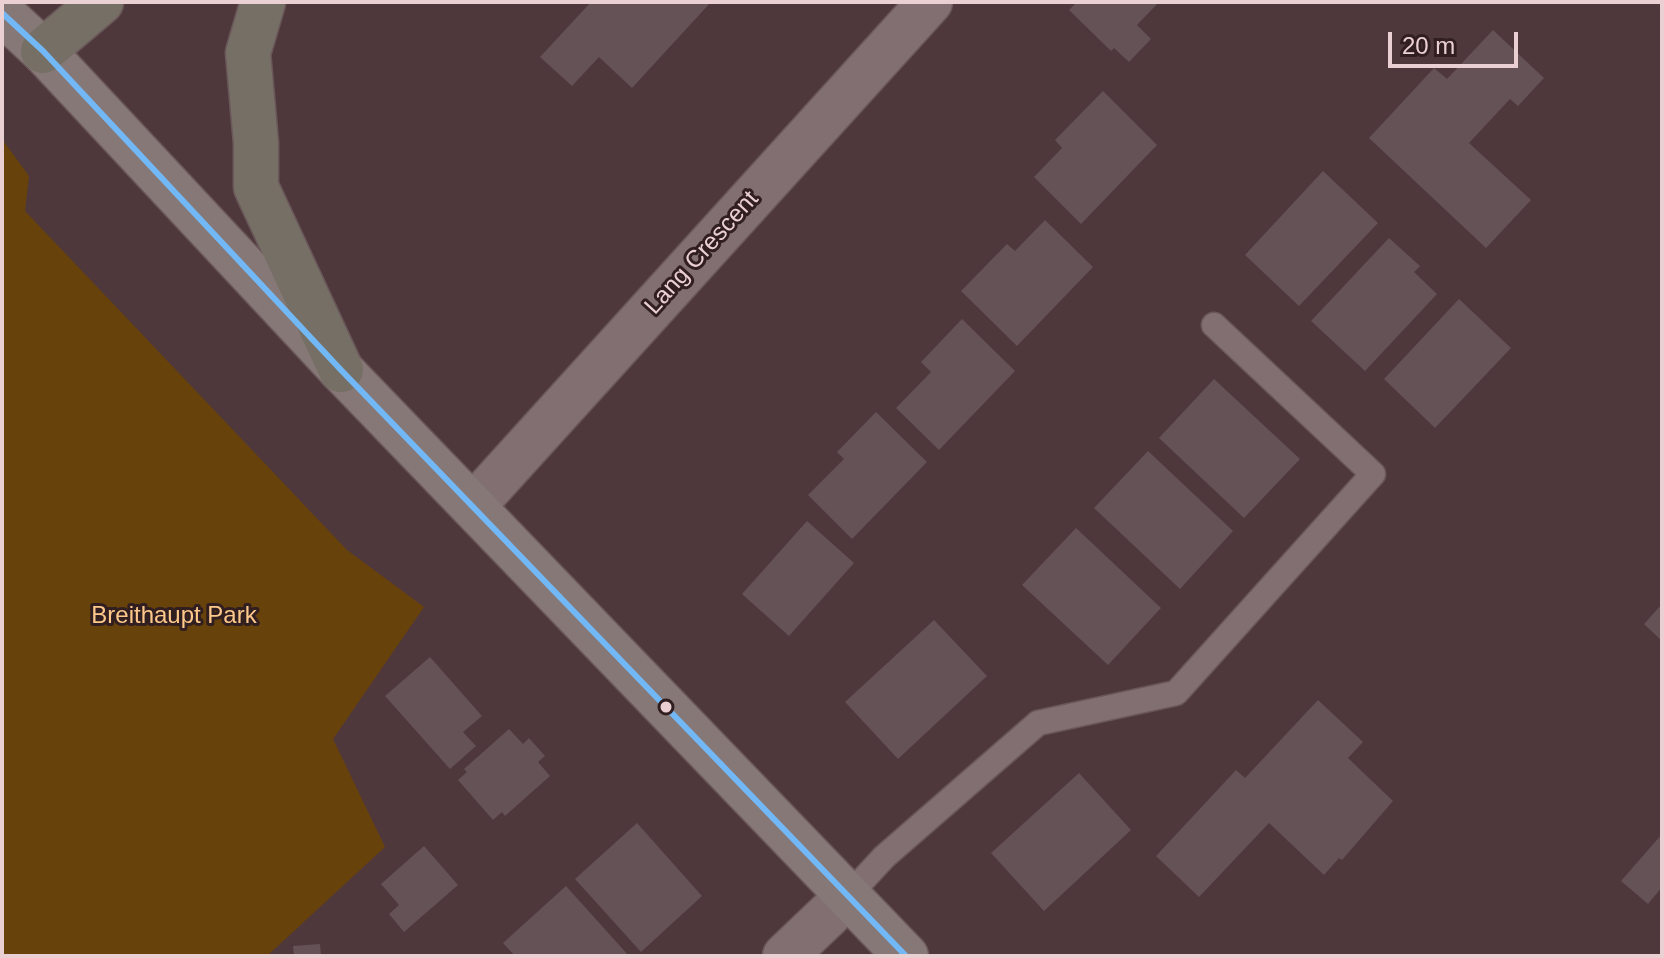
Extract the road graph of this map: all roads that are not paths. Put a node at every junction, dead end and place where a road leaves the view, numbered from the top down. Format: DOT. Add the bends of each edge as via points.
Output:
graph roads {
  1 [pos="101,2"];
  2 [pos="263,2"];
  3 [pos="930,2"];
  4 [pos="2,13"];
  5 [pos="43,51"];
  6 [pos="1214,325"];
  7 [pos="341,370"];
  8 [pos="474,505"];
  9 [pos="848,896"];
  10 [pos="785,956"];
  11 [pos="906,956"];
  1 -- 5 [label="highway"];
  2 -- 7 [label="highway" via="248,53 256,187"];
  3 -- 8 [label="street, Lang Crescent"];
  4 -- 5 [label="main road"];
  5 -- 7 [label="main road"];
  6 -- 9 [label="lane" via="1373,474 1176,693 1038,723 884,857"];
  7 -- 8 [label="main road"];
  8 -- 9 [label="main road"];
  9 -- 10 [label="street"];
  9 -- 11 [label="main road"];
}
